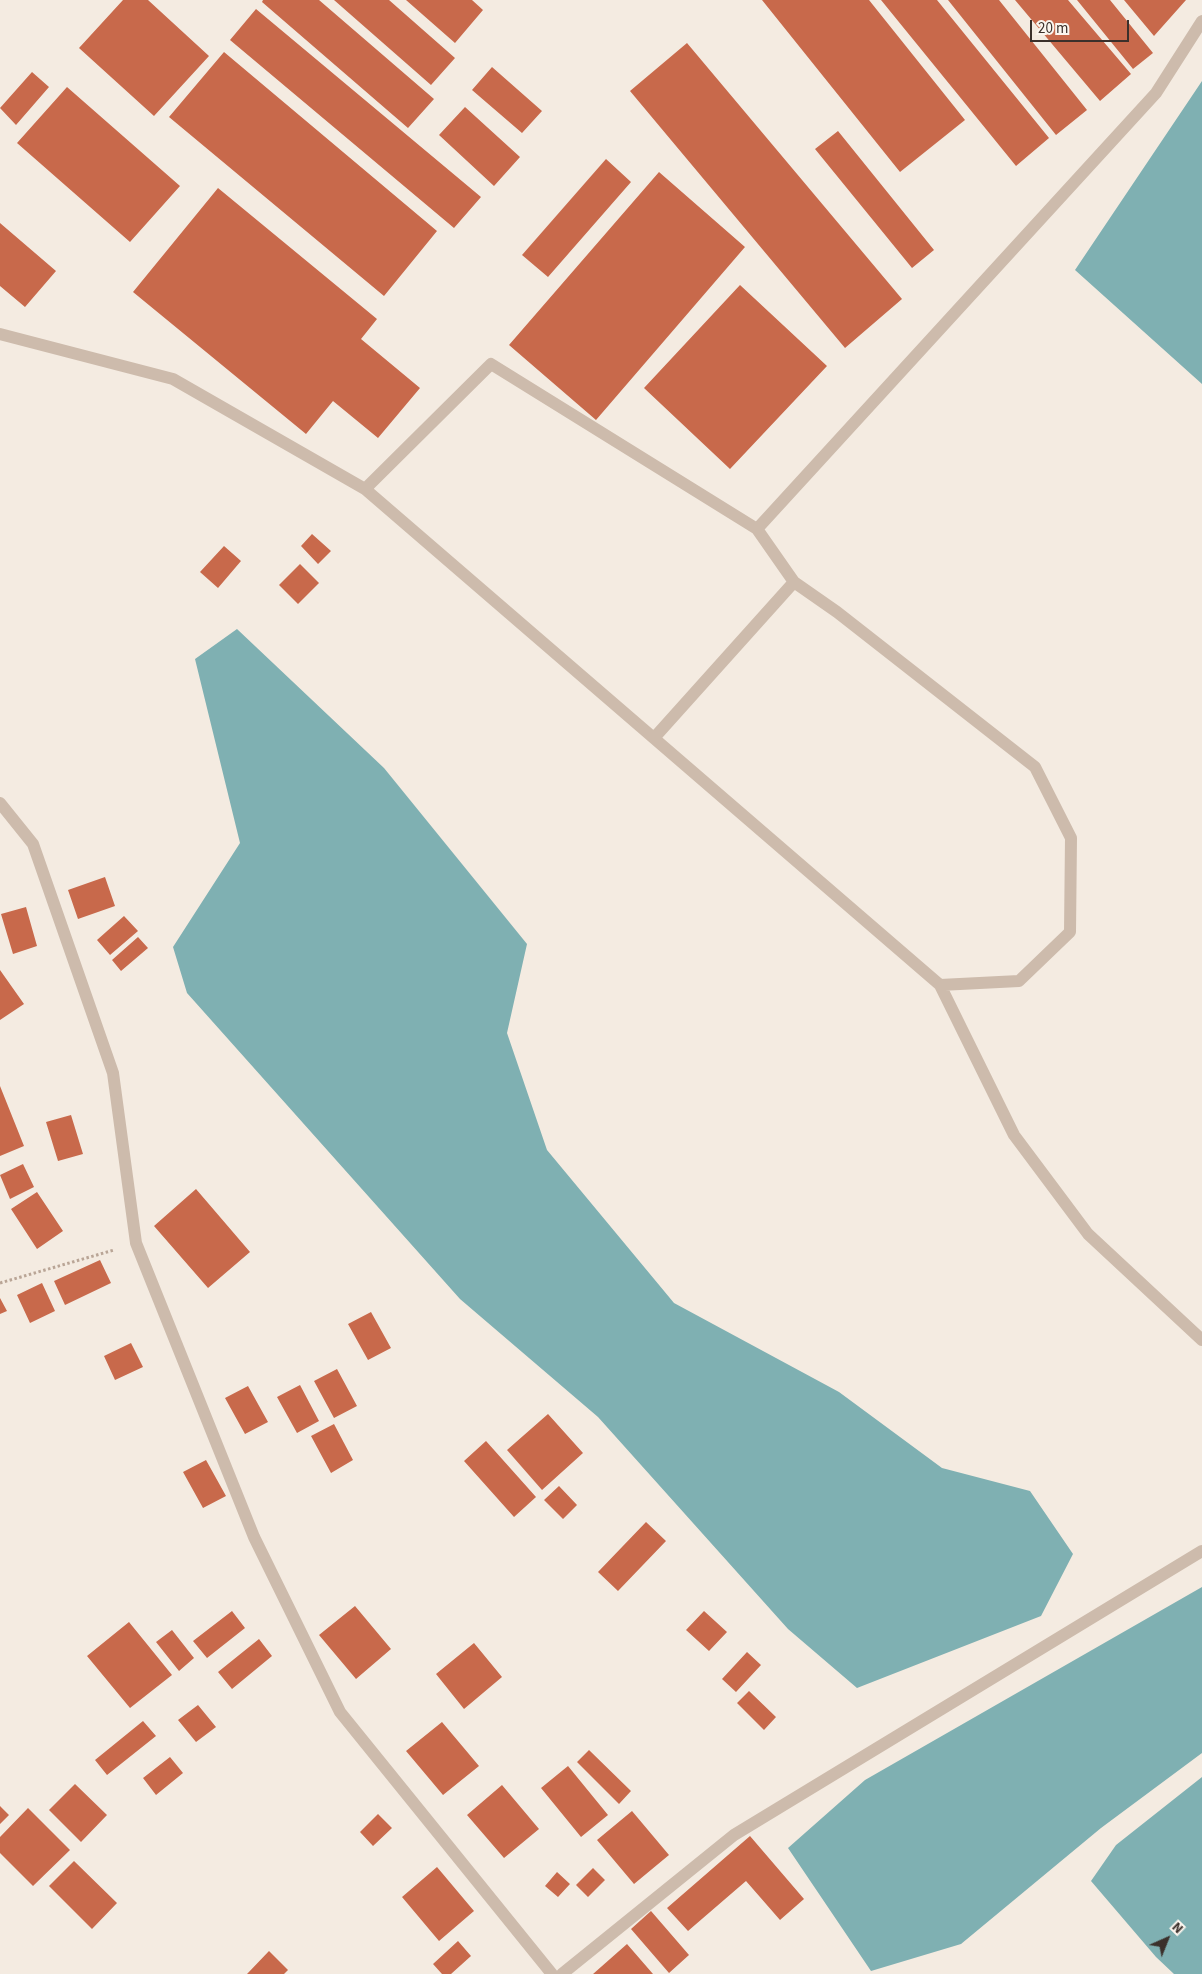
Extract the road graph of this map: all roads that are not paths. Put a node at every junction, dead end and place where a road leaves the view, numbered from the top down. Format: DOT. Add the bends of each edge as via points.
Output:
graph roads {
  1 [pos="1202,21"];
  2 [pos="0,334"];
  3 [pos="365,489"];
  4 [pos="757,529"];
  5 [pos="794,582"];
  6 [pos="654,738"];
  7 [pos="0,803"];
  8 [pos="940,985"];
  9 [pos="1202,1340"];
  10 [pos="1202,1551"];
  11 [pos="552,1974"];
  12 [pos="562,1974"];
  1 -- 4 [label="street" via="1156,94"];
  2 -- 3 [label="street" via="173,379"];
  3 -- 4 [label="street" via="491,364"];
  3 -- 6 [label="street"];
  4 -- 5 [label="street"];
  5 -- 6 [label="street"];
  5 -- 8 [label="street" via="1035,767 1071,838 1070,932 1019,981"];
  6 -- 8 [label="street"];
  7 -- 11 [label="street" via="33,844 114,1073 136,1243 254,1537 340,1712"];
  8 -- 9 [label="street" via="1020,1142 1088,1234"];
  10 -- 12 [label="street" via="734,1835"];
}
